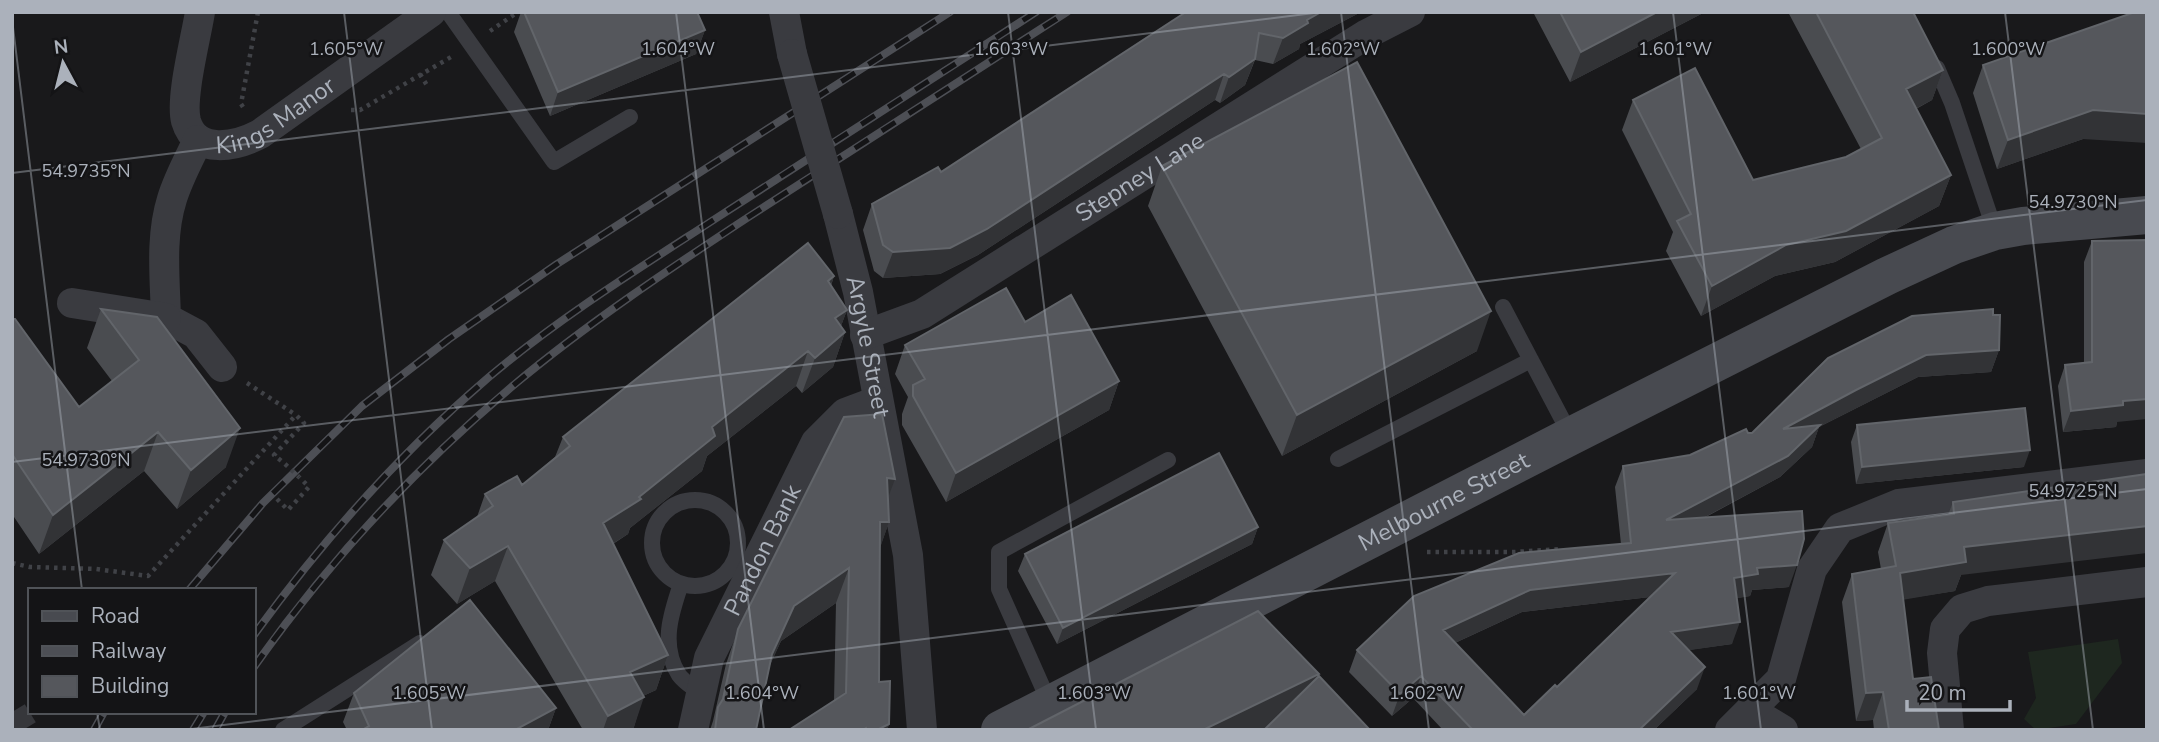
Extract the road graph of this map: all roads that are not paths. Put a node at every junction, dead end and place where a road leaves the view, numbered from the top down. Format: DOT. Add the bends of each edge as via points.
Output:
graph roads {
  1 [pos="200,12"];
  2 [pos="448,12"];
  3 [pos="783,12"];
  4 [pos="1410,12"];
  5 [pos="417,16"];
  6 [pos="1937,68"];
  7 [pos="631,117"];
  8 [pos="198,140"];
  9 [pos="2147,215"];
  10 [pos="1995,231"];
  11 [pos="72,303"];
  12 [pos="1503,307"];
  13 [pos="166,318"];
  14 [pos="865,335"];
  15 [pos="1531,360"];
  16 [pos="222,367"];
  17 [pos="877,401"];
  18 [pos="1571,436"];
  19 [pos="1338,459"];
  20 [pos="1168,460"];
  21 [pos="2147,474"];
  22 [pos="2147,582"];
  23 [pos="681,584"];
  24 [pos="424,641"];
  25 [pos="700,693"];
  26 [pos="1050,704"];
  27 [pos="1740,720"];
  28 [pos="283,730"];
  29 [pos="693,730"];
  30 [pos="922,730"];
  31 [pos="1000,730"];
  32 [pos="1783,730"];
  33 [pos="1949,730"];
  1 -- 8 [label="street, Kings Manor" via="185,107 186,122"];
  2 -- 7 [label="lane" via="554,162"];
  3 -- 14 [label="street, Argyle Street, bridge" via="858,292"];
  4 -- 14 [label="street, Stepney Lane" via="1367,34 922,314"];
  5 -- 8 [label="street, Kings Manor" via="260,134 224,146"];
  6 -- 10 [label="lane"];
  8 -- 13 [label="street, Kings Manor" via="171,201 164,265"];
  9 -- 10 [label="street, Melbourne Street"];
  10 -- 18 [label="street, Melbourne Street" via="1887,275"];
  11 -- 13 [label="street"];
  12 -- 15 [label="lane"];
  13 -- 16 [label="street" via="196,334"];
  14 -- 17 [label="street, Argyle Street"];
  15 -- 18 [label="lane"];
  15 -- 19 [label="lane"];
  17 -- 25 [label="street, Pandon Bank" via="845,413 816,442 709,658"];
  17 -- 30 [label="street, Argyle Street" via="908,555"];
  18 -- 26 [label="street, Melbourne Street" via="1257,612"];
  20 -- 26 [label="lane" via="999,552 999,589"];
  21 -- 27 [label="street" via="1899,504 1840,528 1812,569 1782,679"];
  22 -- 33 [label="street" via="1988,601 1962,609 1945,629 1942,653"];
  23 -- 23 [label="lane" via="703,586 717,580 736,557 735,528 724,511 711,503 695,500 671,507 653,532 653,554 664,574"];
  23 -- 25 [label="lane" via="670,616 669,647 680,676"];
  24 -- 28 [label="lane"];
  25 -- 29 [label="street, Pandon Bank"];
  26 -- 31 [label="street, Melbourne Street"];
  27 -- 32 [label="street"];
}
